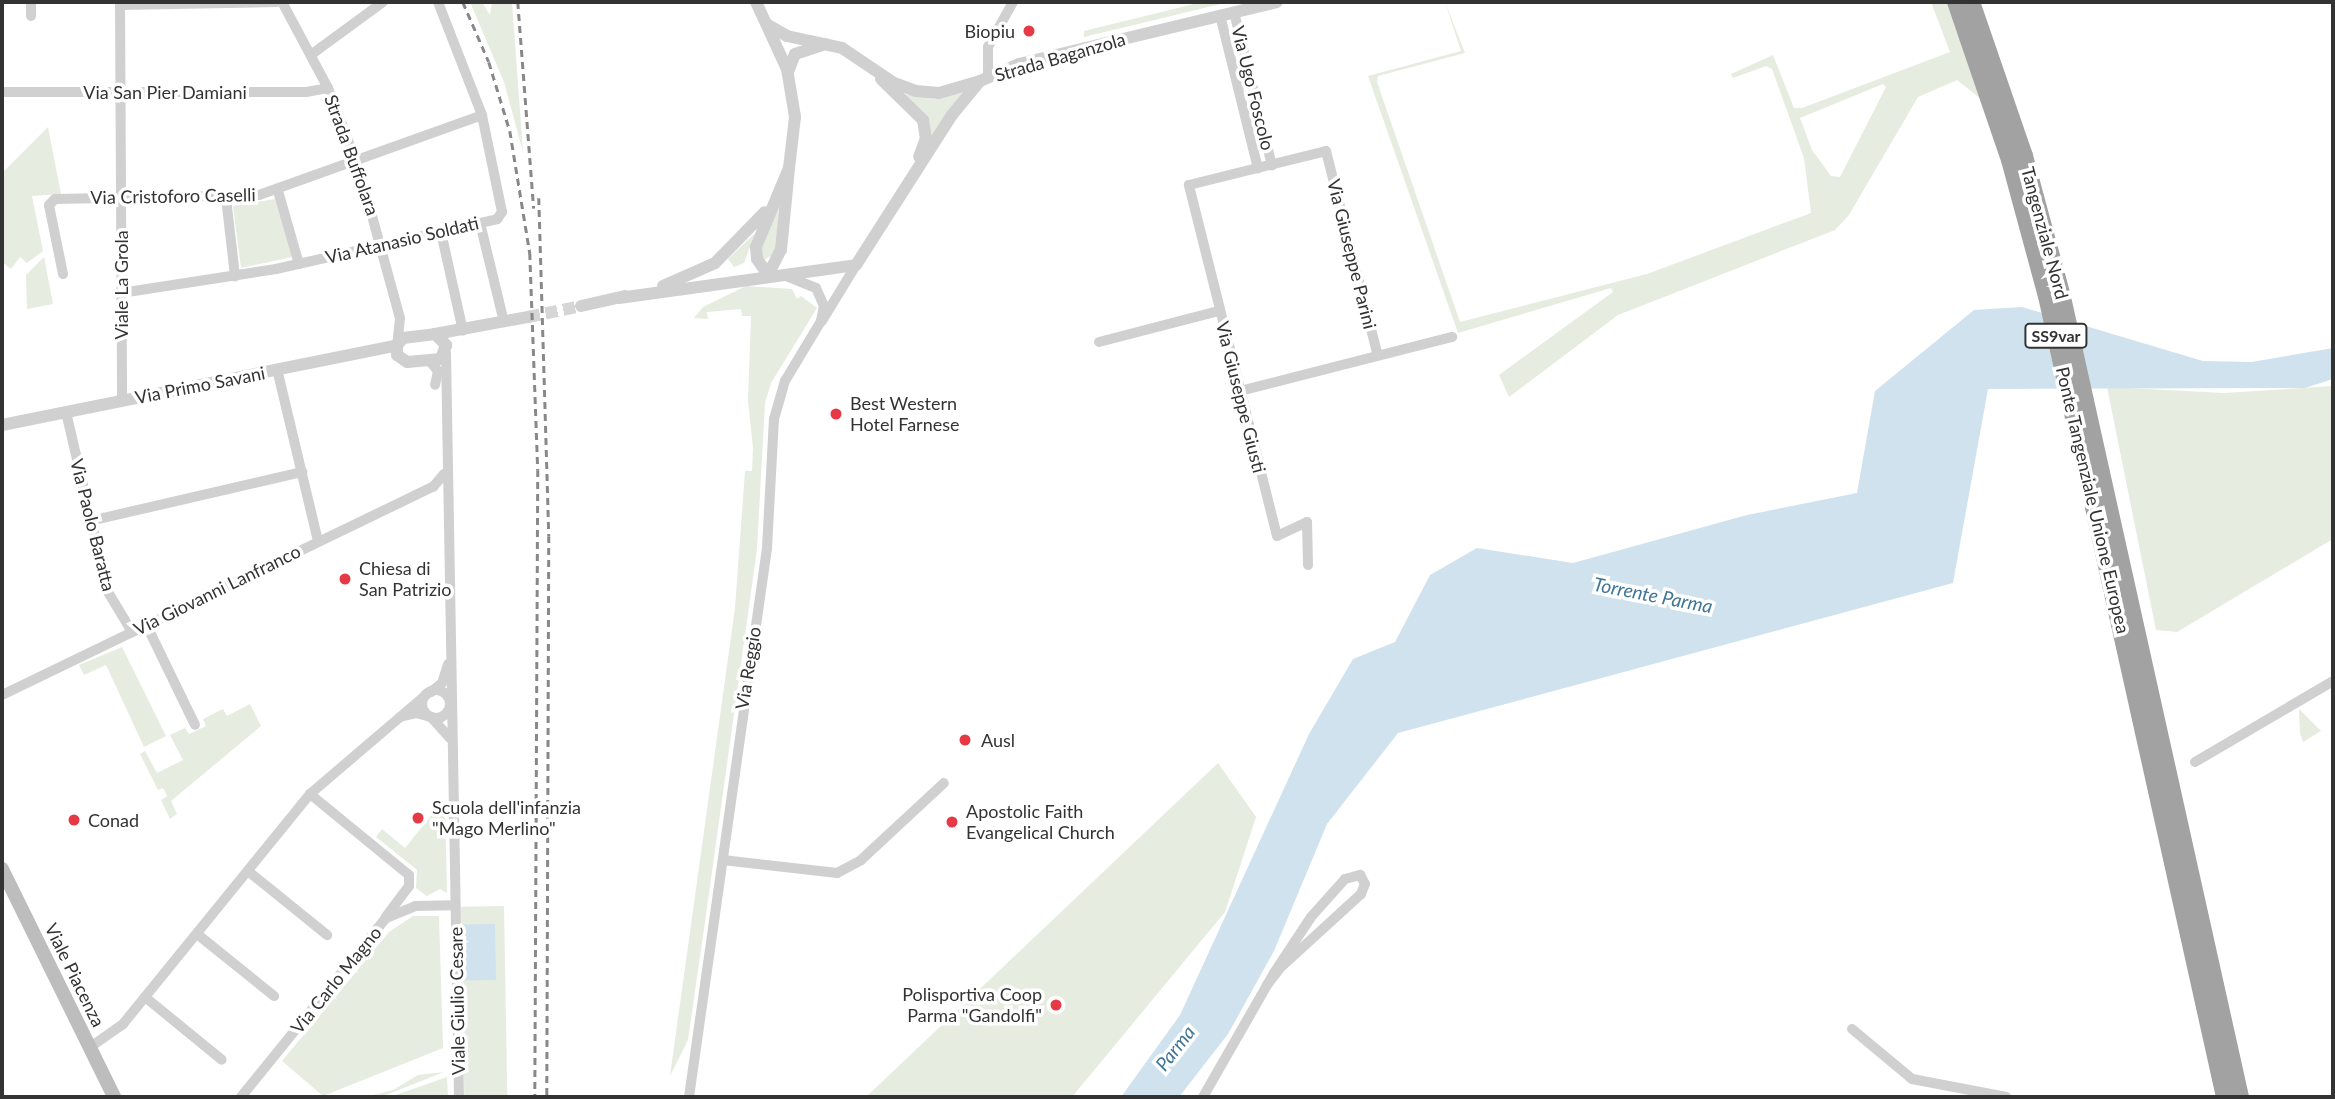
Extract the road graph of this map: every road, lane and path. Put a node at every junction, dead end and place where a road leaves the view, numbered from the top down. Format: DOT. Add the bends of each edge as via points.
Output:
graph roads {
  1 [pos="31,2"];
  2 [pos="276,2"];
  3 [pos="282,2"];
  4 [pos="383,2"];
  5 [pos="438,2"];
  6 [pos="756,2"];
  7 [pos="1013,2"];
  8 [pos="1277,2"];
  9 [pos="1956,2"];
  10 [pos="1971,2"];
  11 [pos="120,3"];
  12 [pos="1234,12"];
  13 [pos="1220,15"];
  14 [pos="31,16"];
  15 [pos="764,18"];
  16 [pos="828,44"];
  17 [pos="312,54"];
  18 [pos="873,68"];
  19 [pos="789,75"];
  20 [pos="984,79"];
  21 [pos="328,88"];
  22 [pos="2,92"];
  23 [pos="121,92"];
  24 [pos="482,115"];
  25 [pos="357,161"];
  26 [pos="1272,165"];
  27 [pos="789,168"];
  28 [pos="1258,168"];
  29 [pos="908,187"];
  30 [pos="278,191"];
  31 [pos="226,198"];
  32 [pos="121,199"];
  33 [pos="771,204"];
  34 [pos="480,223"];
  35 [pos="441,232"];
  36 [pos="383,245"];
  37 [pos="299,264"];
  38 [pos="856,265"];
  39 [pos="63,274"];
  40 [pos="782,274"];
  41 [pos="768,275"];
  42 [pos="235,276"];
  43 [pos="121,293"];
  44 [pos="619,298"];
  45 [pos="581,306"];
  46 [pos="1219,311"];
  47 [pos="528,317"];
  48 [pos="400,318"];
  49 [pos="821,321"];
  50 [pos="504,323"];
  51 [pos="463,331"];
  52 [pos="435,334"];
  53 [pos="1451,337"];
  54 [pos="415,338"];
  55 [pos="1099,342"];
  56 [pos="397,345"];
  57 [pos="446,352"];
  58 [pos="1378,356"];
  59 [pos="429,360"];
  60 [pos="277,369"];
  61 [pos="435,385"];
  62 [pos="1240,391"];
  63 [pos="122,401"];
  64 [pos="66,412"];
  65 [pos="2,425"];
  66 [pos="445,468"];
  67 [pos="302,472"];
  68 [pos="433,487"];
  69 [pos="445,496"];
  70 [pos="90,520"];
  71 [pos="318,541"];
  72 [pos="1308,565"];
  73 [pos="146,624"];
  74 [pos="132,632"];
  75 [pos="450,660"];
  76 [pos="2139,676"];
  77 [pos="2333,681"];
  78 [pos="428,693"];
  79 [pos="2,695"];
  80 [pos="450,705"];
  81 [pos="399,717"];
  82 [pos="431,717"];
  83 [pos="195,725"];
  84 [pos="450,738"];
  85 [pos="2194,762"];
  86 [pos="944,783"];
  87 [pos="310,794"];
  88 [pos="723,860"];
  89 [pos="2,869"];
  90 [pos="248,871"];
  91 [pos="410,882"];
  92 [pos="2,891"];
  93 [pos="433,905"];
  94 [pos="454,905"];
  95 [pos="383,920"];
  96 [pos="197,934"];
  97 [pos="327,935"];
  98 [pos="2204,935"];
  99 [pos="1267,985"];
  100 [pos="2202,994"];
  101 [pos="274,996"];
  102 [pos="145,997"];
  103 [pos="1852,1029"];
  104 [pos="89,1048"];
  105 [pos="222,1060"];
  106 [pos="103,1097"];
  107 [pos="114,1097"];
  108 [pos="241,1097"];
  109 [pos="459,1097"];
  110 [pos="689,1097"];
  111 [pos="1203,1097"];
  112 [pos="2006,1097"];
  113 [pos="2216,1097"];
  114 [pos="2225,1097"];
  115 [pos="2240,1097"];
  116 [pos="2249,1097"];
  1 -- 14 [label="street"];
  2 -- 11 [label="street"];
  3 -- 17 [label="street, Strada Buffolara"];
  4 -- 17 [label="street"];
  5 -- 24 [label="street"];
  6 -- 15 [label="street"];
  7 -- 20 [label="street" via="988,47"];
  8 -- 12 [label="street, Strada Baganzola"];
  9 -- 76 [label="highway, Ponte Tangenziale Unione Europea / SS9var" via="1996,115 2035,250"];
  10 -- 76 [label="highway, Tangenziale Nord / SS9var" via="2049,247"];
  11 -- 23 [label="street, Viale La Grola"];
  12 -- 13 [label="street, Strada Baganzola"];
  12 -- 26 [label="street, Via Ugo Foscolo"];
  13 -- 20 [label="street, Strada Baganzola" via="1019,64"];
  13 -- 28 [label="street, Via Ugo Foscolo"];
  15 -- 16 [label="street" via="778,32"];
  15 -- 19 [label="street"];
  16 -- 18 [label="street" via="850,51"];
  16 -- 19 [label="street" via="797,53 788,65"];
  17 -- 21 [label="street, Strada Buffolara"];
  18 -- 20 [label="street" via="902,87 926,93"];
  18 -- 29 [label="street" via="925,125 924,144"];
  19 -- 27 [label="street" via="795,122"];
  20 -- 29 [label="street, Strada Baganzola" via="952,115"];
  21 -- 23 [label="street, Via San Pier Damiani"];
  21 -- 25 [label="street, Strada Buffolara"];
  22 -- 23 [label="street, Via San Pier Damiani"];
  23 -- 32 [label="street, Viale La Grola"];
  24 -- 25 [label="street, Via Cristoforo Caselli"];
  24 -- 34 [label="street, Via Atanasio Soldati" via="502,212 497,219"];
  25 -- 30 [label="street, Via Cristoforo Caselli"];
  25 -- 36 [label="street, Strada Buffolara"];
  26 -- 28 [label="street"];
  26 -- 58 [label="street, Via Giuseppe Parini" via="1326,152"];
  27 -- 33 [label="street"];
  27 -- 41 [label="street" via="780,254"];
  28 -- 46 [label="street, Via Giuseppe Giusti" via="1189,186"];
  29 -- 38 [label="street, Strada Baganzola"];
  30 -- 31 [label="street, Via Cristoforo Caselli"];
  30 -- 37 [label="street"];
  31 -- 32 [label="street, Via Cristoforo Caselli"];
  31 -- 42 [label="street"];
  32 -- 39 [label="street, Via Cristoforo Caselli" via="51,201"];
  32 -- 43 [label="street, Viale La Grola"];
  33 -- 41 [label="street" via="755,250"];
  33 -- 44 [label="street" via="745,237 710,266 678,282"];
  34 -- 35 [label="street, Via Atanasio Soldati"];
  34 -- 50 [label="street"];
  35 -- 36 [label="street, Via Atanasio Soldati"];
  35 -- 51 [label="street"];
  36 -- 37 [label="street, Via Atanasio Soldati"];
  36 -- 48 [label="street, Strada Buffolara"];
  37 -- 42 [label="street, Via Atanasio Soldati"];
  38 -- 40 [label="street"];
  38 -- 49 [label="street, Strada Baganzola"];
  40 -- 41 [label="street"];
  40 -- 49 [label="street" via="819,290"];
  41 -- 44 [label="street"];
  42 -- 43 [label="street"];
  43 -- 63 [label="street, Viale La Grola"];
  44 -- 45 [label="street"];
  46 -- 55 [label="street"];
  46 -- 62 [label="street, Via Giuseppe Giusti"];
  47 -- 50 [label="street, Via Primo Savani"];
  48 -- 54 [label="street, Strada Buffolara"];
  48 -- 56 [label="street, Strada Buffolara"];
  49 -- 88 [label="street, Via Reggio" via="787,377 775,411 767,548"];
  50 -- 51 [label="street, Via Primo Savani"];
  51 -- 52 [label="street, Via Primo Savani"];
  51 -- 57 [label="street"];
  52 -- 54 [label="street, Via Primo Savani"];
  52 -- 57 [label="street" via="444,340"];
  53 -- 58 [label="street"];
  54 -- 56 [label="street, Via Primo Savani" via="405,337"];
  56 -- 59 [label="street" via="403,361"];
  56 -- 60 [label="street, Via Primo Savani"];
  57 -- 59 [label="street" via="441,359"];
  57 -- 66 [label="street, Viale Giulio Cesare"];
  58 -- 62 [label="street"];
  59 -- 61 [label="street" via="438,371"];
  60 -- 63 [label="street, Via Primo Savani"];
  60 -- 67 [label="street"];
  62 -- 72 [label="street, Via Giuseppe Giusti" via="1277,536 1307,522"];
  63 -- 64 [label="street, Via Primo Savani"];
  64 -- 65 [label="street, Via Primo Savani"];
  64 -- 70 [label="street, Via Paolo Baratta"];
  66 -- 68 [label="street"];
  66 -- 69 [label="street, Viale Giulio Cesare"];
  67 -- 70 [label="street"];
  67 -- 71 [label="street"];
  68 -- 69 [label="street" via="440,486"];
  68 -- 71 [label="street, Via Giovanni Lanfranco"];
  69 -- 75 [label="street, Viale Giulio Cesare"];
  70 -- 74 [label="street, Via Paolo Baratta" via="108,592"];
  71 -- 73 [label="street, Via Giovanni Lanfranco"];
  73 -- 74 [label="street, Via Giovanni Lanfranco"];
  73 -- 83 [label="street"];
  74 -- 79 [label="street, Via Giovanni Lanfranco"];
  75 -- 78 [label="street" via="442,683"];
  75 -- 80 [label="street, Viale Giulio Cesare"];
  76 -- 98 [label="highway"];
  76 -- 100 [label="highway"];
  77 -- 85 [label="street"];
  78 -- 80 [label="street" via="443,693"];
  78 -- 81 [label="street"];
  78 -- 82 [label="street" via="422,707"];
  80 -- 82 [label="street" via="444,716"];
  80 -- 84 [label="street, Viale Giulio Cesare"];
  81 -- 82 [label="street" via="413,713"];
  81 -- 87 [label="street"];
  82 -- 84 [label="street"];
  84 -- 94 [label="street, Viale Giulio Cesare"];
  86 -- 88 [label="street" via="861,860 837,873"];
  87 -- 90 [label="street"];
  87 -- 91 [label="street" via="408,874"];
  88 -- 110 [label="street, Via Reggio"];
  89 -- 104 [label="main road, Viale Piacenza"];
  90 -- 96 [label="street"];
  90 -- 97 [label="street"];
  91 -- 93 [label="street" via="415,897"];
  91 -- 95 [label="street"];
  92 -- 106 [label="main road, Viale Piacenza"];
  93 -- 94 [label="street, Via Carlo Magno"];
  93 -- 95 [label="street, Via Carlo Magno" via="409,907"];
  94 -- 109 [label="street, Viale Giulio Cesare"];
  95 -- 108 [label="street, Via Carlo Magno"];
  96 -- 101 [label="street"];
  96 -- 102 [label="street"];
  98 -- 115 [label="highway"];
  98 -- 116 [label="highway" via="2220,973"];
  99 -- 99 [label="street" via="1361,894 1365,884 1360,876 1345,879 1315,911"];
  99 -- 111 [label="street"];
  100 -- 113 [label="highway" via="2203,1035"];
  100 -- 114 [label="highway"];
  102 -- 104 [label="street" via="119,1028"];
  102 -- 105 [label="street"];
  103 -- 112 [label="street" via="1912,1079"];
  104 -- 107 [label="main road, Viale Piacenza"];
}
